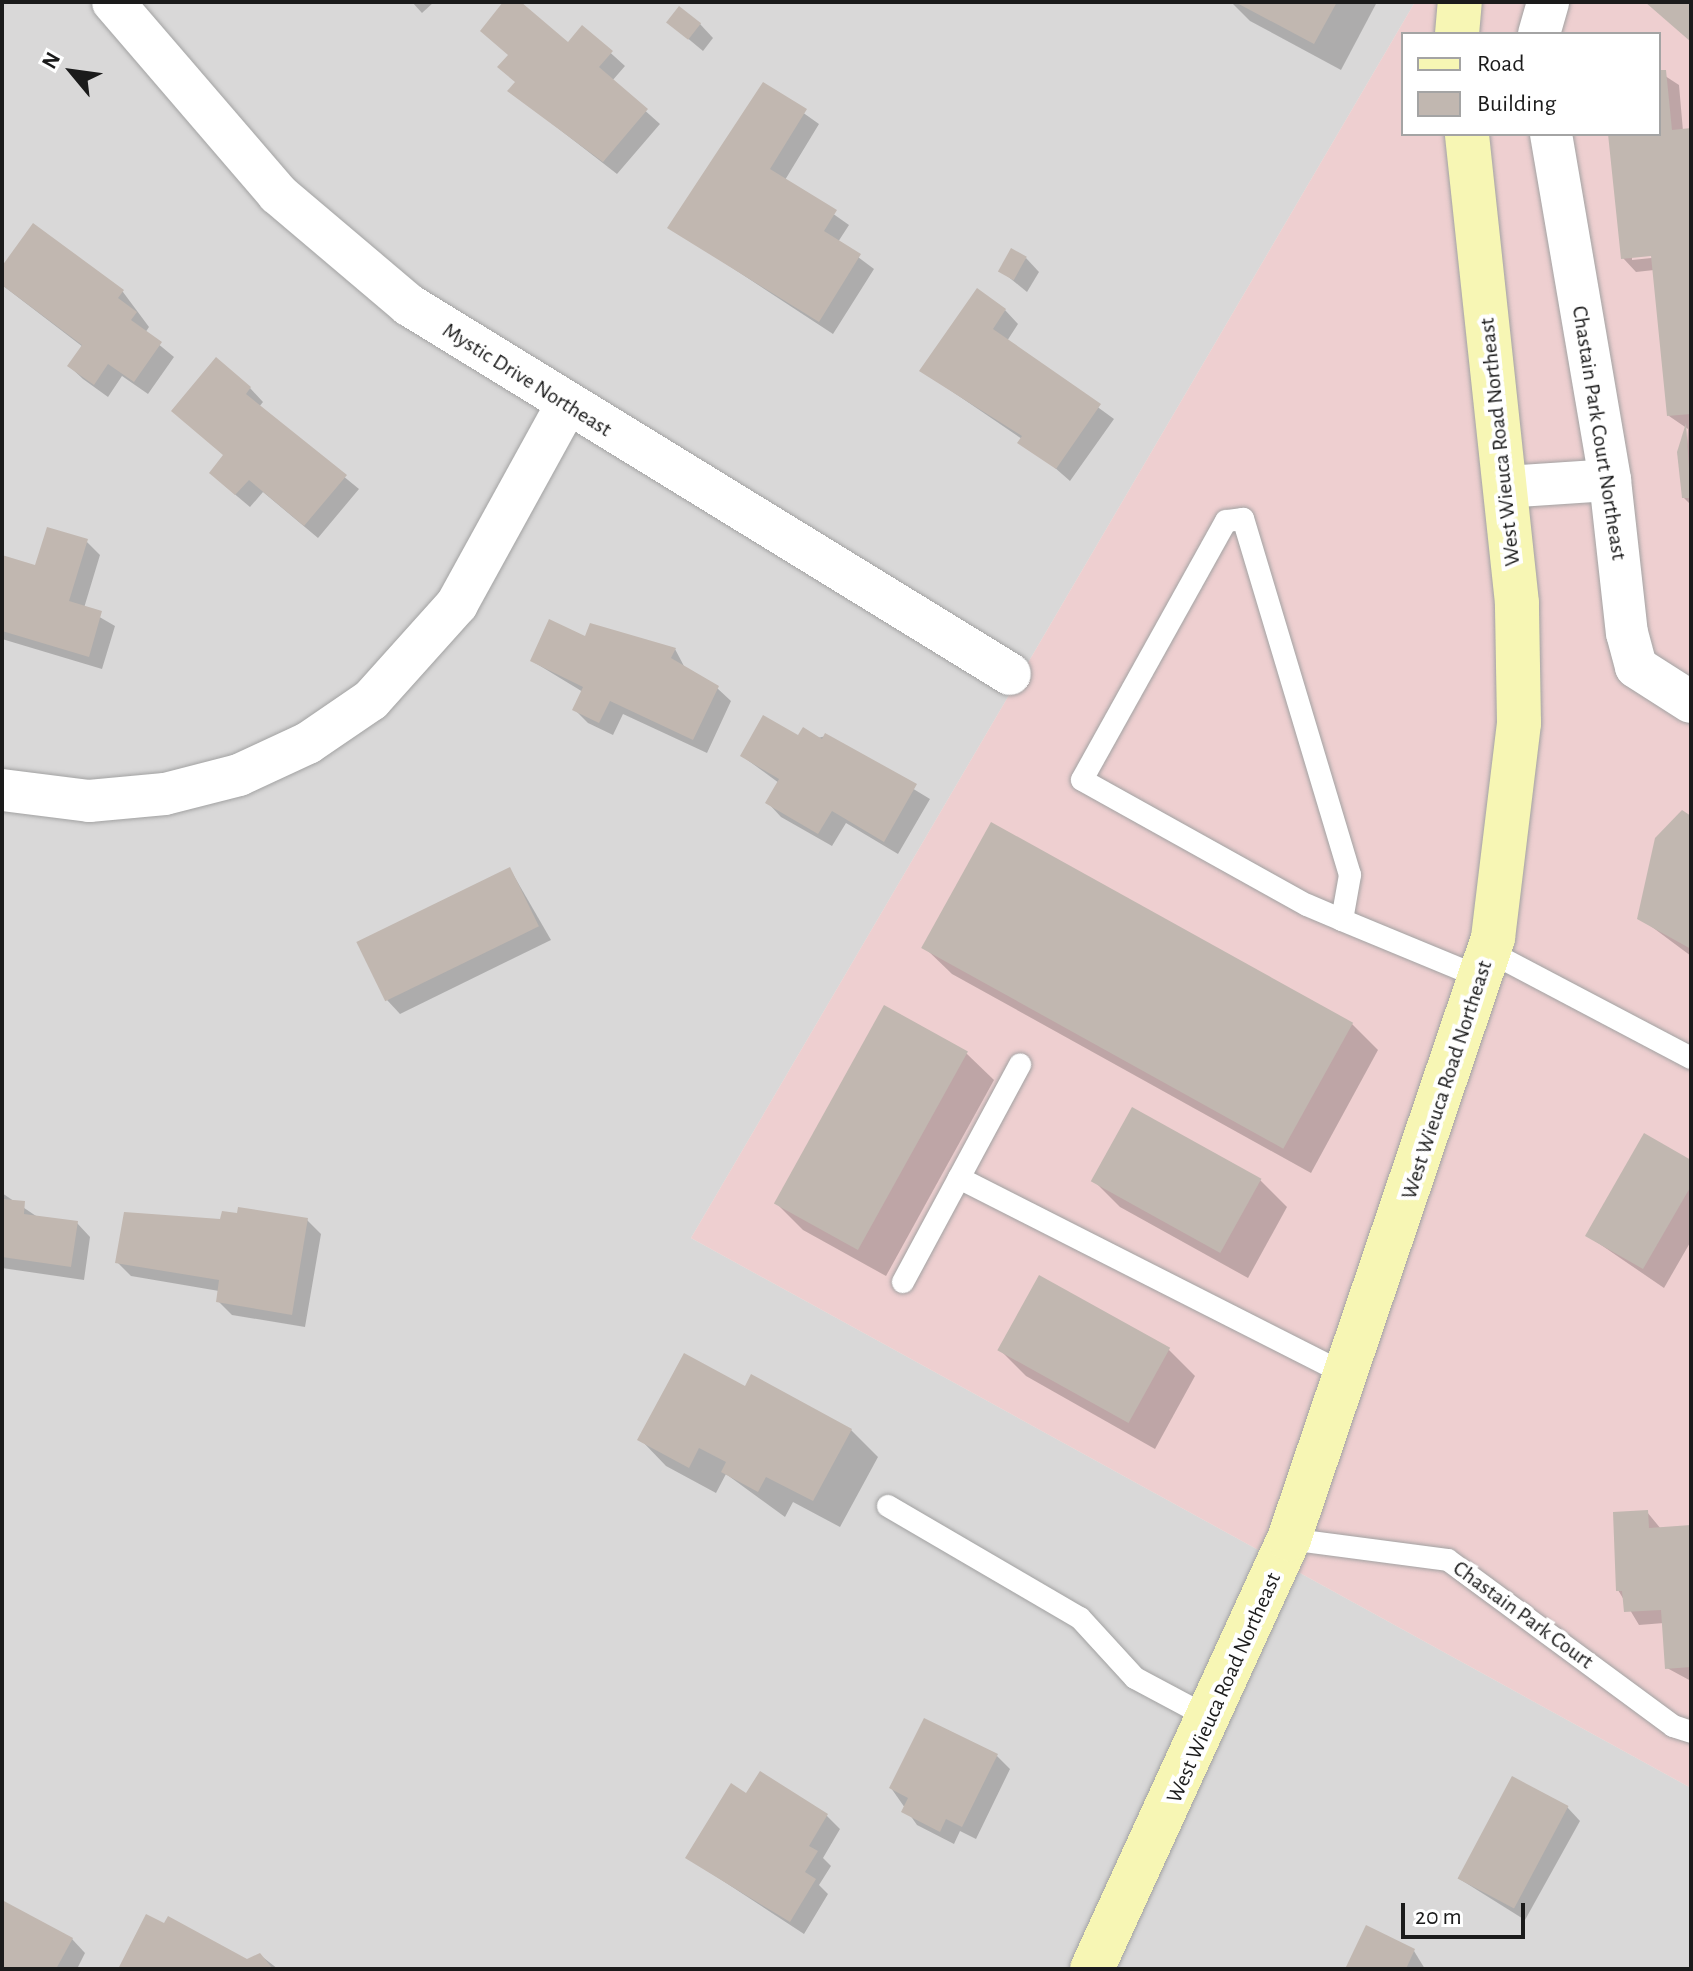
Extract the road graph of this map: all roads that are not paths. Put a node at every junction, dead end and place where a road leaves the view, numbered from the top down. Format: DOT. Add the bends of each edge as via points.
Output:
graph roads {
  1 [pos="113,2"];
  2 [pos="1460,2"];
  3 [pos="1548,2"];
  4 [pos="1457,32"];
  5 [pos="1540,32"];
  6 [pos="1467,136"];
  7 [pos="1551,136"];
  8 [pos="566,406"];
  9 [pos="1610,480"];
  10 [pos="1505,487"];
  11 [pos="1010,674"];
  12 [pos="1691,702"];
  13 [pos="2,790"];
  14 [pos="1342,920"];
  15 [pos="1486,965"];
  16 [pos="1691,1058"];
  17 [pos="1020,1065"];
  18 [pos="959,1178"];
  19 [pos="903,1282"];
  20 [pos="1348,1375"];
  21 [pos="888,1506"];
  22 [pos="1289,1539"];
  23 [pos="1210,1718"];
  24 [pos="1691,1732"];
  25 [pos="1092,1969"];
  1 -- 8 [label="street, Mystic Drive Northeast" via="278,194 409,305"];
  2 -- 4 [label="street"];
  3 -- 5 [label="street"];
  6 -- 10 [label="street, West Wieuca Road Northeast"];
  7 -- 9 [label="street, Chastain Park Court Northeast"];
  8 -- 11 [label="street, Mystic Drive Northeast"];
  8 -- 13 [label="street" via="457,604 371,700 308,743 239,775 165,794 89,801"];
  9 -- 10 [label="street"];
  9 -- 12 [label="street, Chastain Park Court Northeast" via="1636,667"];
  10 -- 15 [label="street, West Wieuca Road Northeast" via="1517,603 1519,723 1507,864"];
  14 -- 14 [label="lane" via="1082,780 1226,521 1243,519 1350,875"];
  14 -- 15 [label="lane"];
  15 -- 16 [label="lane"];
  15 -- 20 [label="street, West Wieuca Road Northeast"];
  17 -- 18 [label="lane"];
  18 -- 19 [label="lane"];
  18 -- 20 [label="lane"];
  20 -- 22 [label="street, West Wieuca Road Northeast"];
  21 -- 23 [label="lane" via="1080,1618 1135,1678"];
  22 -- 23 [label="street, West Wieuca Road Northeast"];
  22 -- 24 [label="lane, Chastain Park Court" via="1448,1560 1673,1726"];
  23 -- 25 [label="street, West Wieuca Road Northeast"];
}
